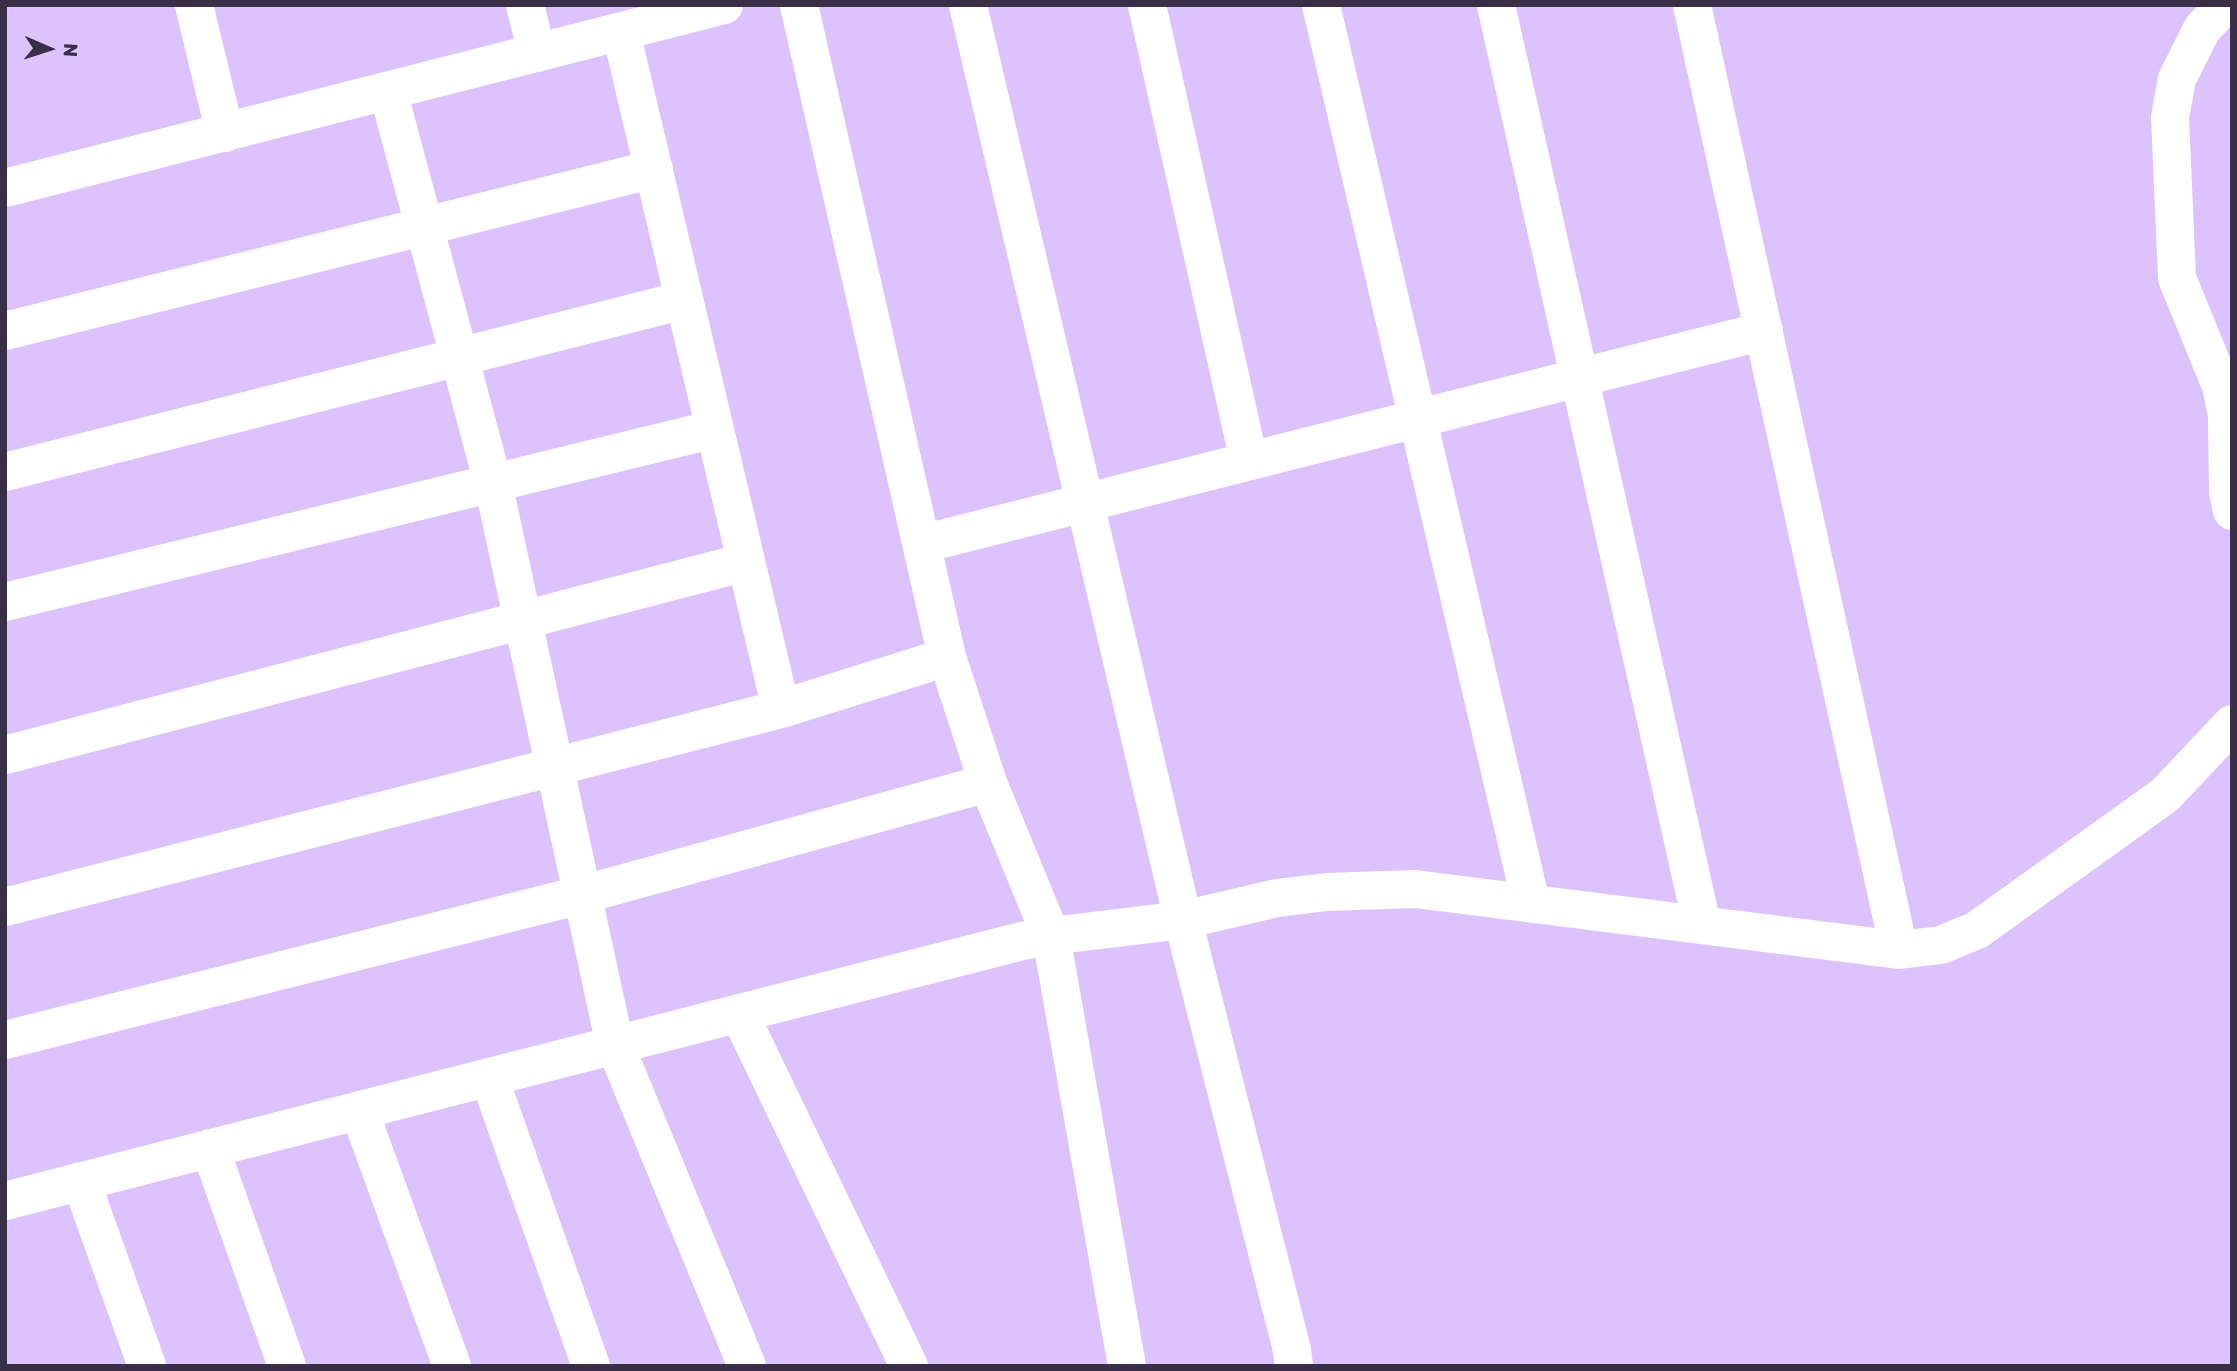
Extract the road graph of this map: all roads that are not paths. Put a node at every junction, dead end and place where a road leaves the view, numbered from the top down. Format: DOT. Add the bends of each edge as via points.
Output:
graph roads {
  1 [pos="194,5"];
  2 [pos="525,5"];
  3 [pos="724,5"];
  4 [pos="799,5"];
  5 [pos="968,5"];
  6 [pos="1147,5"];
  7 [pos="1321,5"];
  8 [pos="1496,5"];
  9 [pos="1692,5"];
  10 [pos="2225,5"];
  11 [pos="621,32"];
  12 [pos="537,53"];
  13 [pos="388,91"];
  14 [pos="225,133"];
  15 [pos="654,169"];
  16 [pos="5,188"];
  17 [pos="423,226"];
  18 [pos="684,300"];
  19 [pos="5,331"];
  20 [pos="1764,331"];
  21 [pos="459,357"];
  22 [pos="1580,378"];
  23 [pos="1418,419"];
  24 [pos="715,429"];
  25 [pos="1250,461"];
  26 [pos="5,472"];
  27 [pos="493,483"];
  28 [pos="1085,503"];
  29 [pos="2232,511"];
  30 [pos="922,544"];
  31 [pos="746,562"];
  32 [pos="5,602"];
  33 [pos="524,621"];
  34 [pos="947,657"];
  35 [pos="781,709"];
  36 [pos="2232,724"];
  37 [pos="5,755"];
  38 [pos="554,767"];
  39 [pos="988,783"];
  40 [pos="581,895"];
  41 [pos="1531,904"];
  42 [pos="5,907"];
  43 [pos="1183,920"];
  44 [pos="1702,925"];
  45 [pos="1051,936"];
  46 [pos="1899,950"];
  47 [pos="739,1013"];
  48 [pos="5,1040"];
  49 [pos="615,1045"];
  50 [pos="489,1077"];
  51 [pos="359,1110"];
  52 [pos="210,1148"];
  53 [pos="81,1181"];
  54 [pos="5,1201"];
  55 [pos="147,1366"];
  56 [pos="287,1366"];
  57 [pos="452,1366"];
  58 [pos="591,1366"];
  59 [pos="747,1366"];
  60 [pos="909,1366"];
  61 [pos="1128,1366"];
  62 [pos="1294,1366"];
  1 -- 14 [label="street"];
  2 -- 12 [label="street"];
  3 -- 11 [label="street"];
  4 -- 30 [label="street"];
  5 -- 28 [label="street"];
  6 -- 25 [label="street"];
  7 -- 23 [label="street"];
  8 -- 22 [label="street"];
  9 -- 20 [label="street"];
  10 -- 29 [label="street" via="2202,29 2177,79 2170,117 2177,278 2221,386"];
  11 -- 12 [label="street"];
  11 -- 15 [label="street"];
  12 -- 13 [label="street"];
  13 -- 14 [label="street"];
  13 -- 17 [label="street"];
  14 -- 16 [label="street"];
  15 -- 17 [label="street"];
  15 -- 18 [label="street"];
  17 -- 19 [label="street"];
  17 -- 21 [label="street"];
  18 -- 21 [label="street"];
  18 -- 24 [label="street"];
  20 -- 22 [label="street"];
  20 -- 46 [label="street"];
  21 -- 26 [label="street"];
  21 -- 27 [label="street"];
  22 -- 23 [label="street"];
  22 -- 44 [label="street"];
  23 -- 25 [label="street"];
  23 -- 41 [label="street"];
  24 -- 27 [label="street"];
  24 -- 31 [label="street"];
  25 -- 28 [label="street"];
  27 -- 32 [label="street"];
  27 -- 33 [label="street"];
  28 -- 30 [label="street"];
  28 -- 43 [label="street"];
  30 -- 34 [label="street"];
  31 -- 33 [label="street"];
  31 -- 35 [label="street"];
  33 -- 37 [label="street"];
  33 -- 38 [label="street"];
  34 -- 35 [label="street"];
  34 -- 39 [label="street"];
  35 -- 38 [label="street"];
  36 -- 46 [label="street" via="2165,796 1978,930 1941,945"];
  38 -- 40 [label="street"];
  38 -- 42 [label="street"];
  39 -- 40 [label="street"];
  39 -- 45 [label="street"];
  40 -- 48 [label="street"];
  40 -- 49 [label="street"];
  41 -- 43 [label="street" via="1415,889 1327,892 1277,898"];
  41 -- 44 [label="street"];
  43 -- 45 [label="street"];
  43 -- 62 [label="street"];
  44 -- 46 [label="street"];
  45 -- 47 [label="street"];
  45 -- 61 [label="street"];
  47 -- 49 [label="street"];
  47 -- 60 [label="street"];
  49 -- 50 [label="street"];
  49 -- 59 [label="street"];
  50 -- 51 [label="street"];
  50 -- 58 [label="street"];
  51 -- 52 [label="street"];
  51 -- 57 [label="street"];
  52 -- 53 [label="street"];
  52 -- 56 [label="street"];
  53 -- 54 [label="street"];
  53 -- 55 [label="street"];
}
